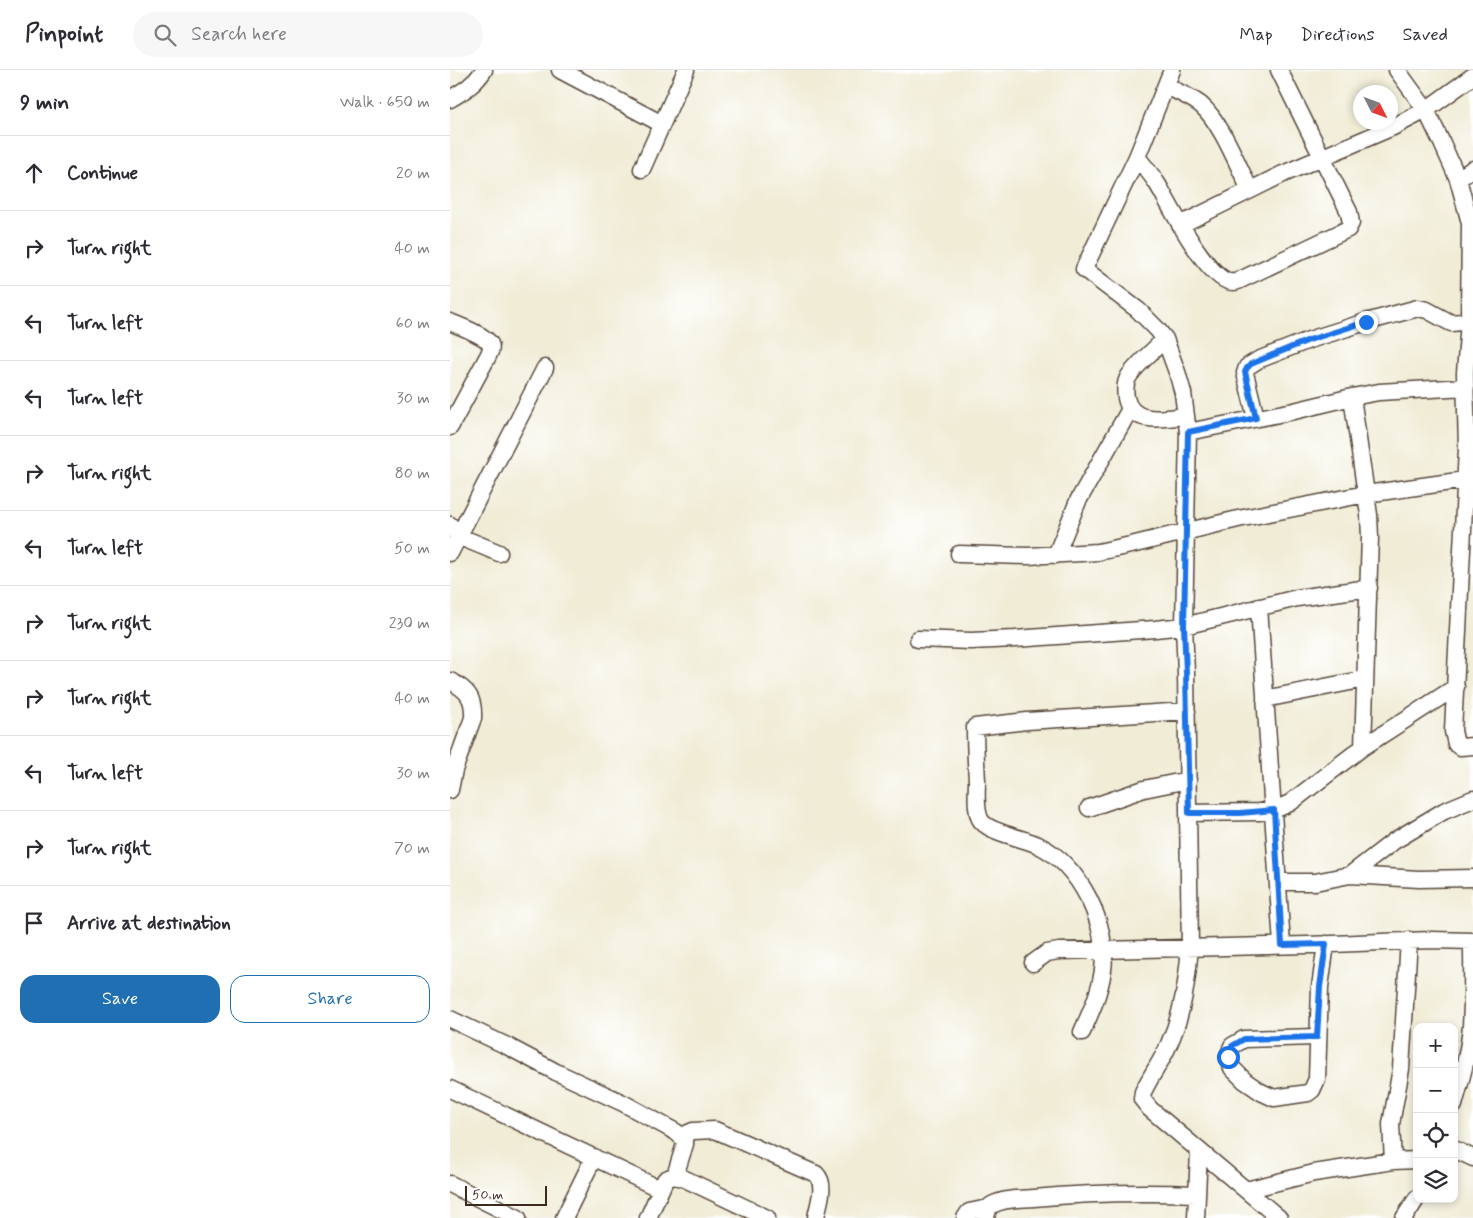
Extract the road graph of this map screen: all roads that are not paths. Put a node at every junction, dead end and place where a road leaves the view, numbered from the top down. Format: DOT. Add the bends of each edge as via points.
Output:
graph roads {
  1 [pos="484,70"];
  2 [pos="560,70"];
  3 [pos="1172,70"];
  4 [pos="1279,70"];
  5 [pos="1397,70"];
  6 [pos="684,71"];
  7 [pos="1473,76"];
  8 [pos="1166,86"];
  9 [pos="450,98"];
  10 [pos="1426,110"];
  11 [pos="662,124"];
  12 [pos="1323,157"];
  13 [pos="1137,158"];
  14 [pos="642,169"];
  15 [pos="1473,169"];
  16 [pos="1458,179"];
  17 [pos="1250,190"];
  18 [pos="1472,223"];
  19 [pos="1180,225"];
  20 [pos="450,322"];
  21 [pos="1471,322"];
  22 [pos="1164,339"];
  23 [pos="545,368"];
  24 [pos="1466,387"];
  25 [pos="1352,397"];
  26 [pos="1130,409"];
  27 [pos="1256,418"];
  28 [pos="1187,424"];
  29 [pos="450,426"];
  30 [pos="1466,480"];
  31 [pos="1366,494"];
  32 [pos="454,530"];
  33 [pos="1185,531"];
  34 [pos="450,552"];
  35 [pos="499,553"];
  36 [pos="959,554"];
  37 [pos="1056,554"];
  38 [pos="1467,583"];
  39 [pos="1369,588"];
  40 [pos="1259,607"];
  41 [pos="1184,626"];
  42 [pos="918,639"];
  43 [pos="1365,679"];
  44 [pos="450,681"];
  45 [pos="1456,687"];
  46 [pos="1265,699"];
  47 [pos="1187,711"];
  48 [pos="1473,746"];
  49 [pos="1364,747"];
  50 [pos="1188,780"];
  51 [pos="450,790"];
  52 [pos="1473,799"];
  53 [pos="1089,808"];
  54 [pos="1274,810"];
  55 [pos="1189,813"];
  56 [pos="1350,875"];
  57 [pos="1473,878"];
  58 [pos="1278,882"];
  59 [pos="1409,940"];
  60 [pos="1472,941"];
  61 [pos="1326,944"];
  62 [pos="1282,945"];
  63 [pos="1190,947"];
  64 [pos="1103,949"];
  65 [pos="1032,963"];
  66 [pos="451,1024"];
  67 [pos="1082,1032"];
  68 [pos="1317,1037"];
  69 [pos="450,1089"];
  70 [pos="1458,1090"];
  71 [pos="682,1136"];
  72 [pos="1199,1151"];
  73 [pos="1458,1151"];
  74 [pos="594,1156"];
  75 [pos="1473,1158"];
  76 [pos="1413,1160"];
  77 [pos="1393,1161"];
  78 [pos="675,1176"];
  79 [pos="450,1184"];
  80 [pos="660,1190"];
  81 [pos="1246,1190"];
  82 [pos="1197,1194"];
  83 [pos="1414,1203"];
  84 [pos="987,1213"];
  85 [pos="518,1218"];
  86 [pos="564,1218"];
  87 [pos="648,1218"];
  88 [pos="767,1218"];
  89 [pos="816,1218"];
  90 [pos="964,1218"];
  91 [pos="1196,1218"];
  92 [pos="1278,1218"];
  93 [pos="1404,1218"];
  1 -- 9 [label="street" via="475,83"];
  2 -- 11 [label="street"];
  3 -- 8 [label="street"];
  4 -- 12 [label="street"];
  5 -- 10 [label="street"];
  6 -- 11 [label="street"];
  7 -- 10 [label="street"];
  8 -- 13 [label="street"];
  8 -- 17 [label="street" via="1190,98 1209,113"];
  10 -- 12 [label="street"];
  10 -- 16 [label="street"];
  11 -- 14 [label="street"];
  12 -- 17 [label="street"];
  12 -- 19 [label="street" via="1349,212 1351,223 1343,232 1234,283 1218,275"];
  13 -- 19 [label="street" via="1157,184"];
  13 -- 22 [label="street" via="1084,269 1150,320"];
  15 -- 16 [label="street"];
  16 -- 18 [label="street"];
  17 -- 19 [label="street"];
  18 -- 21 [label="street"];
  20 -- 29 [label="street" via="481,337 491,346"];
  21 -- 24 [label="street"];
  21 -- 27 [label="street" via="1451,323 1418,308 1309,340 1258,360 1245,372"];
  22 -- 26 [label="street" via="1129,376 1125,390"];
  22 -- 28 [label="street" via="1177,372"];
  23 -- 32 [label="street"];
  24 -- 25 [label="street" via="1380,392"];
  24 -- 30 [label="street"];
  25 -- 27 [label="street"];
  25 -- 31 [label="street"];
  26 -- 28 [label="street" via="1136,415"];
  26 -- 37 [label="street" via="1078,501"];
  27 -- 28 [label="street"];
  28 -- 33 [label="street"];
  30 -- 31 [label="street"];
  30 -- 38 [label="street"];
  31 -- 33 [label="street"];
  31 -- 39 [label="street" via="1370,537"];
  32 -- 34 [label="street"];
  32 -- 35 [label="street"];
  33 -- 37 [label="street" via="1098,552"];
  33 -- 41 [label="street"];
  36 -- 37 [label="street"];
  38 -- 45 [label="street"];
  39 -- 40 [label="street"];
  39 -- 43 [label="street"];
  40 -- 41 [label="street"];
  40 -- 46 [label="street"];
  41 -- 42 [label="street" via="1014,639"];
  41 -- 47 [label="street"];
  43 -- 46 [label="street"];
  43 -- 49 [label="street"];
  44 -- 51 [label="street" via="466,692 473,705 473,718"];
  45 -- 48 [label="street" via="1454,738 1460,747"];
  45 -- 49 [label="street"];
  46 -- 54 [label="street"];
  47 -- 50 [label="street"];
  47 -- 64 [label="street" via="974,727 980,819 988,827 1038,845 1064,865 1094,908"];
  49 -- 54 [label="street" via="1290,803"];
  50 -- 53 [label="street" via="1144,789"];
  50 -- 55 [label="street"];
  52 -- 56 [label="street" via="1394,841"];
  54 -- 55 [label="street"];
  54 -- 58 [label="street"];
  55 -- 63 [label="street"];
  56 -- 57 [label="street"];
  56 -- 58 [label="street" via="1315,882"];
  58 -- 62 [label="street"];
  59 -- 60 [label="street"];
  59 -- 61 [label="street"];
  59 -- 77 [label="street" via="1401,1069 1390,1124"];
  60 -- 70 [label="street" via="1471,1028"];
  61 -- 62 [label="street"];
  61 -- 68 [label="street"];
  62 -- 63 [label="street"];
  63 -- 64 [label="street"];
  63 -- 72 [label="street" via="1186,991 1178,1022 1142,1099"];
  64 -- 65 [label="street" via="1047,953"];
  64 -- 67 [label="street" via="1104,969 1100,988"];
  66 -- 71 [label="street" via="507,1046"];
  68 -- 68 [label="street" via="1317,1079 1312,1090 1304,1094 1267,1096 1236,1074 1229,1062 1232,1046 1244,1039"];
  69 -- 74 [label="street"];
  71 -- 78 [label="street" via="685,1148"];
  71 -- 89 [label="street" via="693,1131 715,1130 816,1174 822,1186"];
  72 -- 81 [label="street"];
  72 -- 82 [label="street"];
  73 -- 75 [label="street"];
  74 -- 80 [label="street"];
  74 -- 86 [label="street"];
  76 -- 77 [label="street"];
  77 -- 81 [label="street" via="1314,1173"];
  78 -- 80 [label="street" via="665,1180"];
  78 -- 88 [label="street"];
  79 -- 85 [label="street"];
  80 -- 87 [label="street"];
  81 -- 92 [label="street"];
  82 -- 84 [label="street" via="1050,1196 1008,1200 994,1204"];
  82 -- 91 [label="street"];
  83 -- 93 [label="street"];
  84 -- 90 [label="street" via="968,1212"];
}
